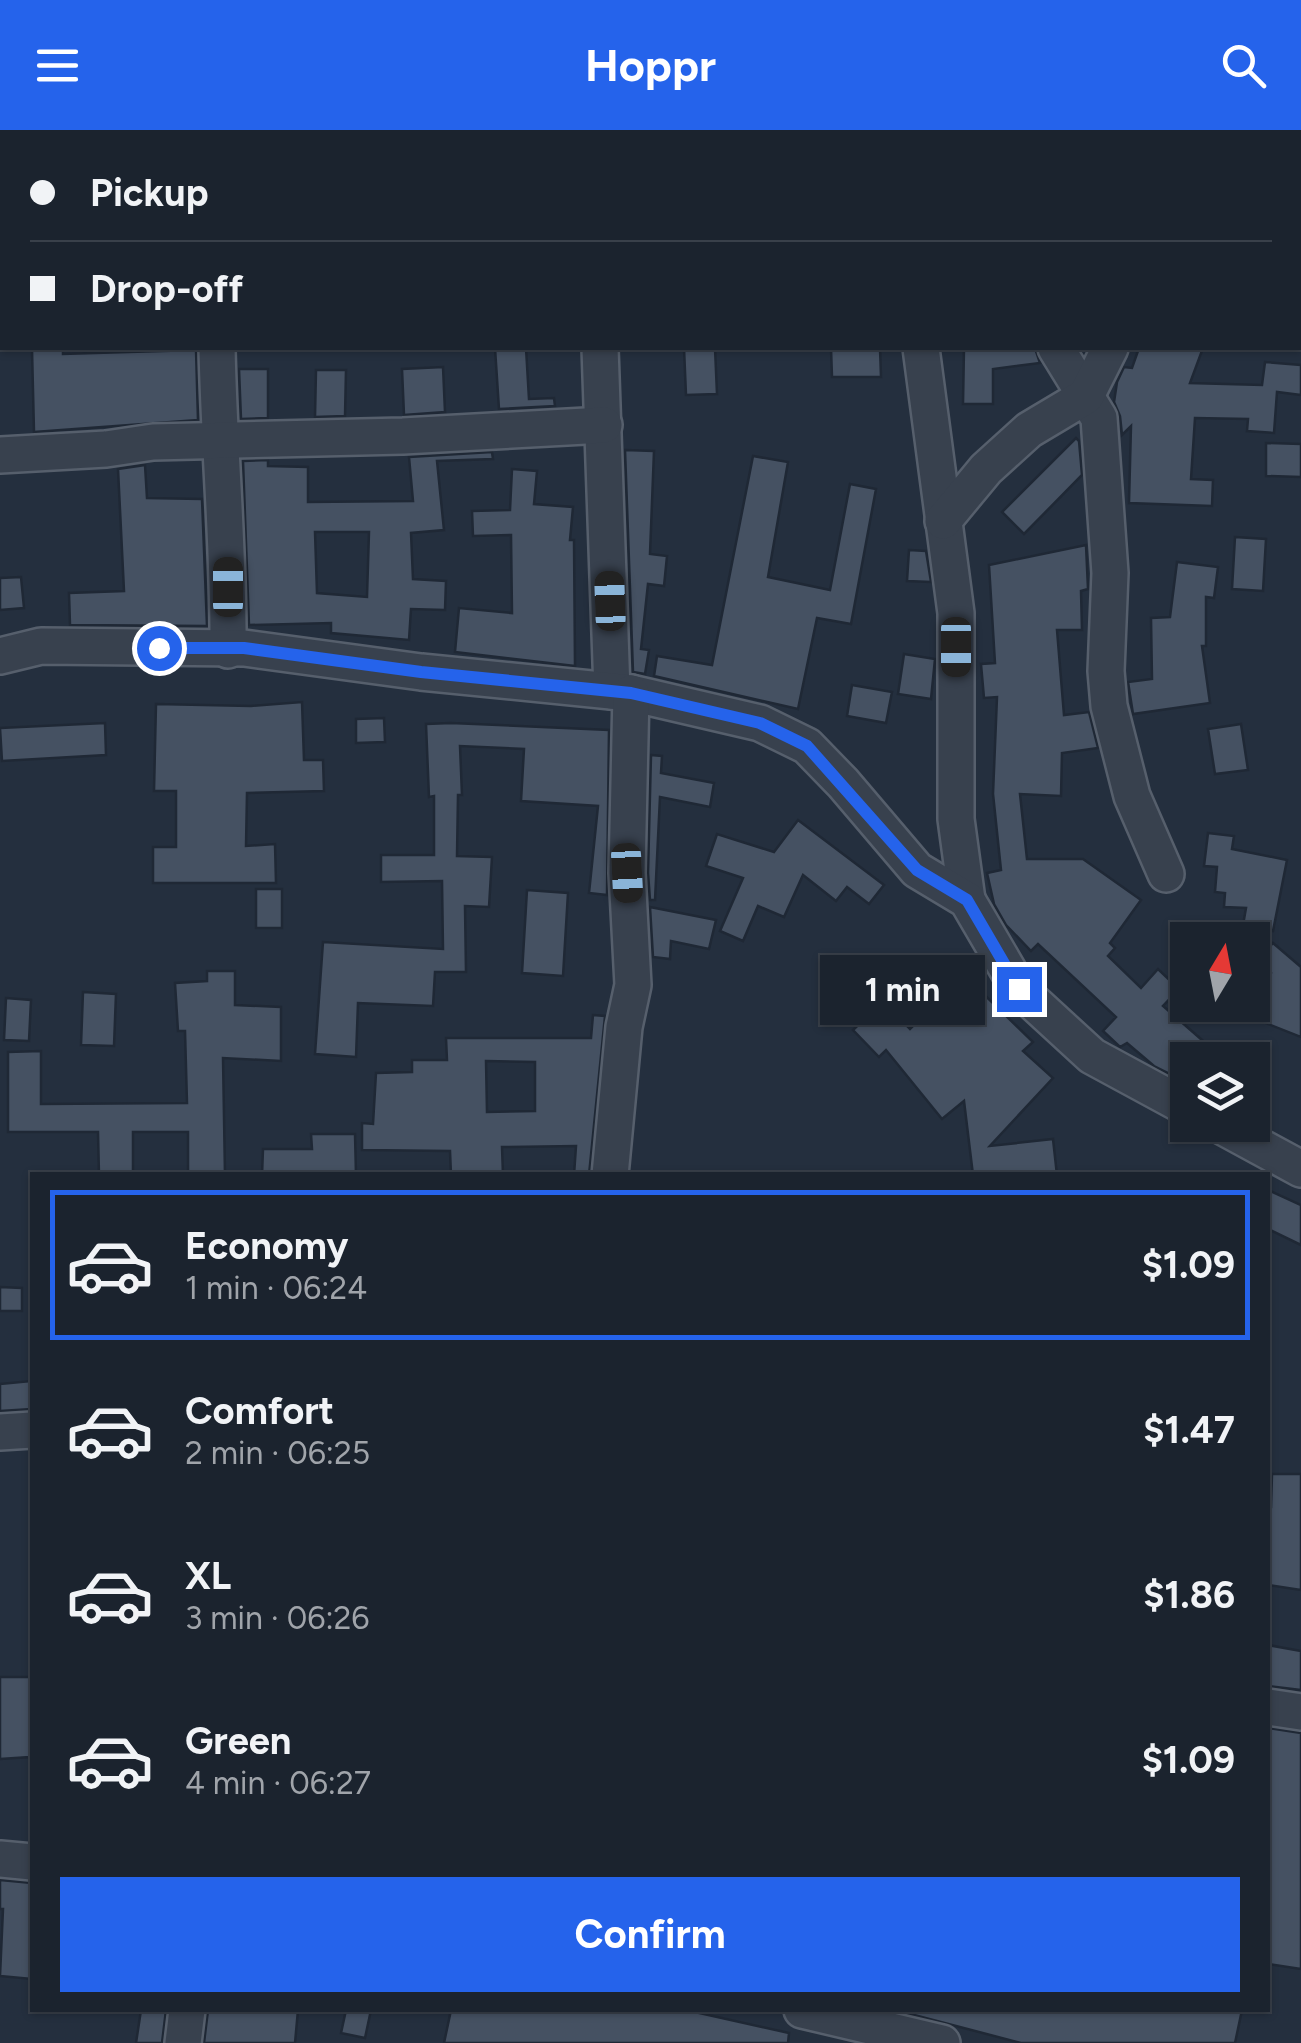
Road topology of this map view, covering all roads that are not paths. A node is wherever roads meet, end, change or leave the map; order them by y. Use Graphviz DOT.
graph roads {
  1 [pos="217,350"];
  2 [pos="600,350"];
  3 [pos="921,350"];
  4 [pos="1057,350"];
  5 [pos="1109,350"];
  6 [pos="1086,396"];
  7 [pos="604,425"];
  8 [pos="219,440"];
  9 [pos="0,455"];
  10 [pos="943,521"];
  11 [pos="228,650"];
  12 [pos="0,656"];
  13 [pos="622,692"];
  14 [pos="1166,874"];
  15 [pos="967,900"];
  16 [pos="1170,1098"];
  17 [pos="1251,1142"];
  18 [pos="1301,1169"];
  19 [pos="610,1172"];
  20 [pos="30,1430"];
  21 [pos="0,1432"];
  22 [pos="1270,1707"];
  23 [pos="1301,1712"];
  24 [pos="0,1858"];
  25 [pos="30,1862"];
  26 [pos="187,2012"];
  27 [pos="810,2012"];
  28 [pos="183,2043"];
  29 [pos="942,2043"];
  1 -- 8 [label="street"];
  2 -- 7 [label="street"];
  3 -- 10 [label="street"];
  4 -- 6 [label="street"];
  5 -- 6 [label="street"];
  6 -- 10 [label="street"];
  6 -- 14 [label="street"];
  7 -- 8 [label="street"];
  7 -- 13 [label="street"];
  8 -- 9 [label="street"];
  8 -- 11 [label="street"];
  10 -- 15 [label="street"];
  11 -- 12 [label="street"];
  11 -- 13 [label="street"];
  13 -- 15 [label="street"];
  13 -- 19 [label="street"];
  15 -- 16 [label="street"];
  17 -- 18 [label="street"];
  20 -- 21 [label="street"];
  22 -- 23 [label="street"];
  24 -- 25 [label="street"];
  26 -- 28 [label="street"];
  27 -- 29 [label="street"];
}
